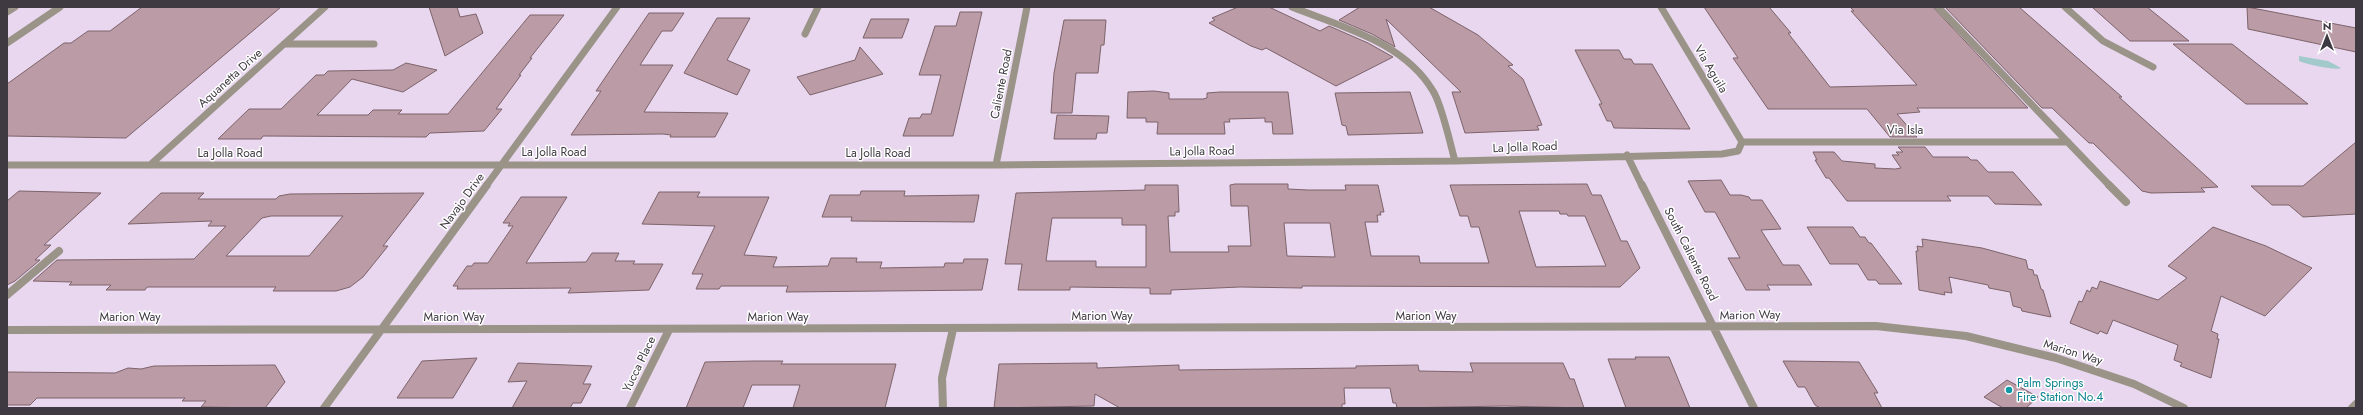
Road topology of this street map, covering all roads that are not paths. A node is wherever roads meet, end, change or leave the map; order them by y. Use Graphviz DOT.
graph roads {
  1 [pos="15,7"];
  2 [pos="60,7"];
  3 [pos="325,7"];
  4 [pos="617,7"];
  5 [pos="818,7"];
  6 [pos="1027,7"];
  7 [pos="1292,7"];
  8 [pos="1661,7"];
  9 [pos="1938,7"];
  10 [pos="2065,7"];
  11 [pos="7,12"];
  12 [pos="805,34"];
  13 [pos="7,43"];
  14 [pos="284,44"];
  15 [pos="374,44"];
  16 [pos="2153,67"];
  17 [pos="1742,142"];
  18 [pos="2068,142"];
  19 [pos="1627,155"];
  20 [pos="1455,161"];
  21 [pos="504,164"];
  22 [pos="7,165"];
  23 [pos="150,165"];
  24 [pos="996,165"];
  25 [pos="2126,202"];
  26 [pos="59,251"];
  27 [pos="7,295"];
  28 [pos="1715,328"];
  29 [pos="384,329"];
  30 [pos="953,329"];
  31 [pos="7,330"];
  32 [pos="669,330"];
  33 [pos="2356,404"];
  34 [pos="324,408"];
  35 [pos="630,408"];
  36 [pos="943,408"];
  37 [pos="1754,408"];
  38 [pos="2184,408"];
  39 [pos="2352,408"];
  1 -- 11 [label="street"];
  2 -- 13 [label="street"];
  3 -- 14 [label="street, Aquanetta Drive"];
  4 -- 21 [label="street, Navajo Drive"];
  5 -- 12 [label="street"];
  6 -- 24 [label="street, Caliente Road"];
  7 -- 20 [label="street"];
  8 -- 17 [label="street, Via Aguila"];
  9 -- 18 [label="street"];
  10 -- 16 [label="street"];
  14 -- 15 [label="street"];
  14 -- 23 [label="street, Aquanetta Drive"];
  17 -- 18 [label="street, Via Isla"];
  17 -- 19 [label="street, La Jolla Road"];
  18 -- 25 [label="street"];
  19 -- 20 [label="street, La Jolla Road"];
  19 -- 28 [label="street, South Caliente Road"];
  20 -- 24 [label="street, La Jolla Road"];
  21 -- 23 [label="street, La Jolla Road"];
  21 -- 24 [label="street, La Jolla Road"];
  21 -- 29 [label="street, Navajo Drive"];
  22 -- 23 [label="street, La Jolla Road"];
  26 -- 27 [label="street"];
  28 -- 30 [label="street, Marion Way"];
  28 -- 37 [label="street, South Caliente Road"];
  28 -- 38 [label="street, Marion Way"];
  29 -- 31 [label="street, Marion Way"];
  29 -- 32 [label="street, Marion Way"];
  29 -- 34 [label="street, Navajo Drive"];
  30 -- 32 [label="street, Marion Way"];
  30 -- 36 [label="street"];
  32 -- 35 [label="street, Yucca Place"];
  33 -- 39 [label="street"];
}
